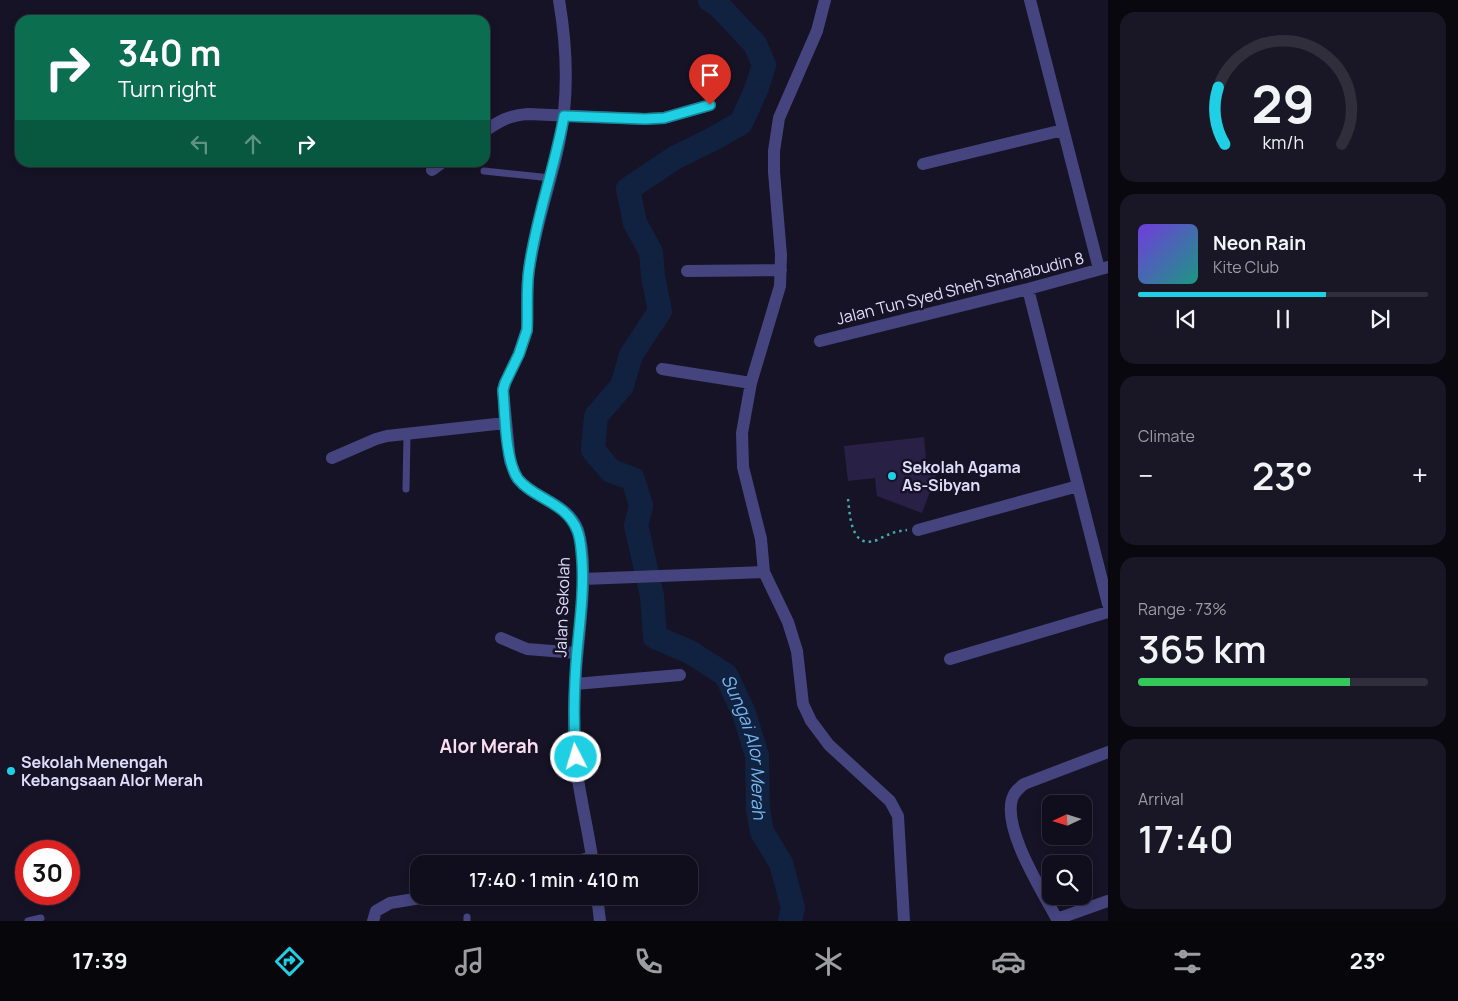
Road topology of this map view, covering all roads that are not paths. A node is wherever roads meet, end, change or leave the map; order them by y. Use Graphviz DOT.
graph roads {
  1 [pos="559,0"];
  2 [pos="825,0"];
  3 [pos="1030,0"];
  4 [pos="710,105"];
  5 [pos="564,116"];
  6 [pos="490,128"];
  7 [pos="1063,130"];
  8 [pos="924,164"];
  9 [pos="436,167"];
  10 [pos="432,170"];
  11 [pos="484,171"];
  12 [pos="550,178"];
  13 [pos="1103,268"];
  14 [pos="781,270"];
  15 [pos="687,271"];
  16 [pos="1028,289"];
  17 [pos="820,341"];
  18 [pos="662,370"];
  19 [pos="751,383"];
  20 [pos="505,423"];
  21 [pos="407,434"];
  22 [pos="332,458"];
  23 [pos="1078,486"];
  24 [pos="406,489"];
  25 [pos="918,530"];
  26 [pos="764,572"];
  27 [pos="583,579"];
  28 [pos="1108,604"];
  29 [pos="1108,612"];
  30 [pos="501,638"];
  31 [pos="577,653"];
  32 [pos="950,659"];
  33 [pos="680,675"];
  34 [pos="575,684"];
  35 [pos="1108,752"];
  36 [pos="592,855"];
  37 [pos="410,900"];
  38 [pos="1108,901"];
  39 [pos="598,905"];
  40 [pos="41,918"];
  41 [pos="1058,920"];
  42 [pos="28,921"];
  43 [pos="372,921"];
  44 [pos="600,921"];
  45 [pos="904,921"];
  1 -- 5 [label="street, Jalan Sekolah"];
  2 -- 14 [label="street"];
  3 -- 7 [label="street"];
  4 -- 5 [label="street"];
  5 -- 6 [label="street"];
  5 -- 12 [label="street, Jalan Sekolah"];
  7 -- 8 [label="street"];
  7 -- 13 [label="street"];
  9 -- 10 [label="street"];
  11 -- 12 [label="lane"];
  12 -- 20 [label="street, Jalan Sekolah"];
  13 -- 16 [label="street, Jalan Tun Syed Sheh Shahabudin 8"];
  14 -- 15 [label="street"];
  14 -- 19 [label="street"];
  16 -- 17 [label="street, Jalan Tun Syed Sheh Shahabudin 8"];
  16 -- 23 [label="street"];
  18 -- 19 [label="street"];
  19 -- 26 [label="street"];
  20 -- 21 [label="street"];
  20 -- 27 [label="street, Jalan Sekolah"];
  21 -- 22 [label="street"];
  21 -- 24 [label="lane"];
  23 -- 25 [label="street"];
  23 -- 28 [label="street"];
  26 -- 27 [label="street"];
  26 -- 45 [label="street"];
  27 -- 31 [label="street, Jalan Sekolah"];
  29 -- 32 [label="street"];
  30 -- 31 [label="street"];
  31 -- 34 [label="street, Jalan Sekolah"];
  33 -- 34 [label="street"];
  34 -- 36 [label="street, Jalan Sekolah"];
  35 -- 41 [label="street"];
  37 -- 43 [label="street"];
  38 -- 41 [label="street"];
  39 -- 44 [label="street"];
  40 -- 42 [label="lane"];
}
